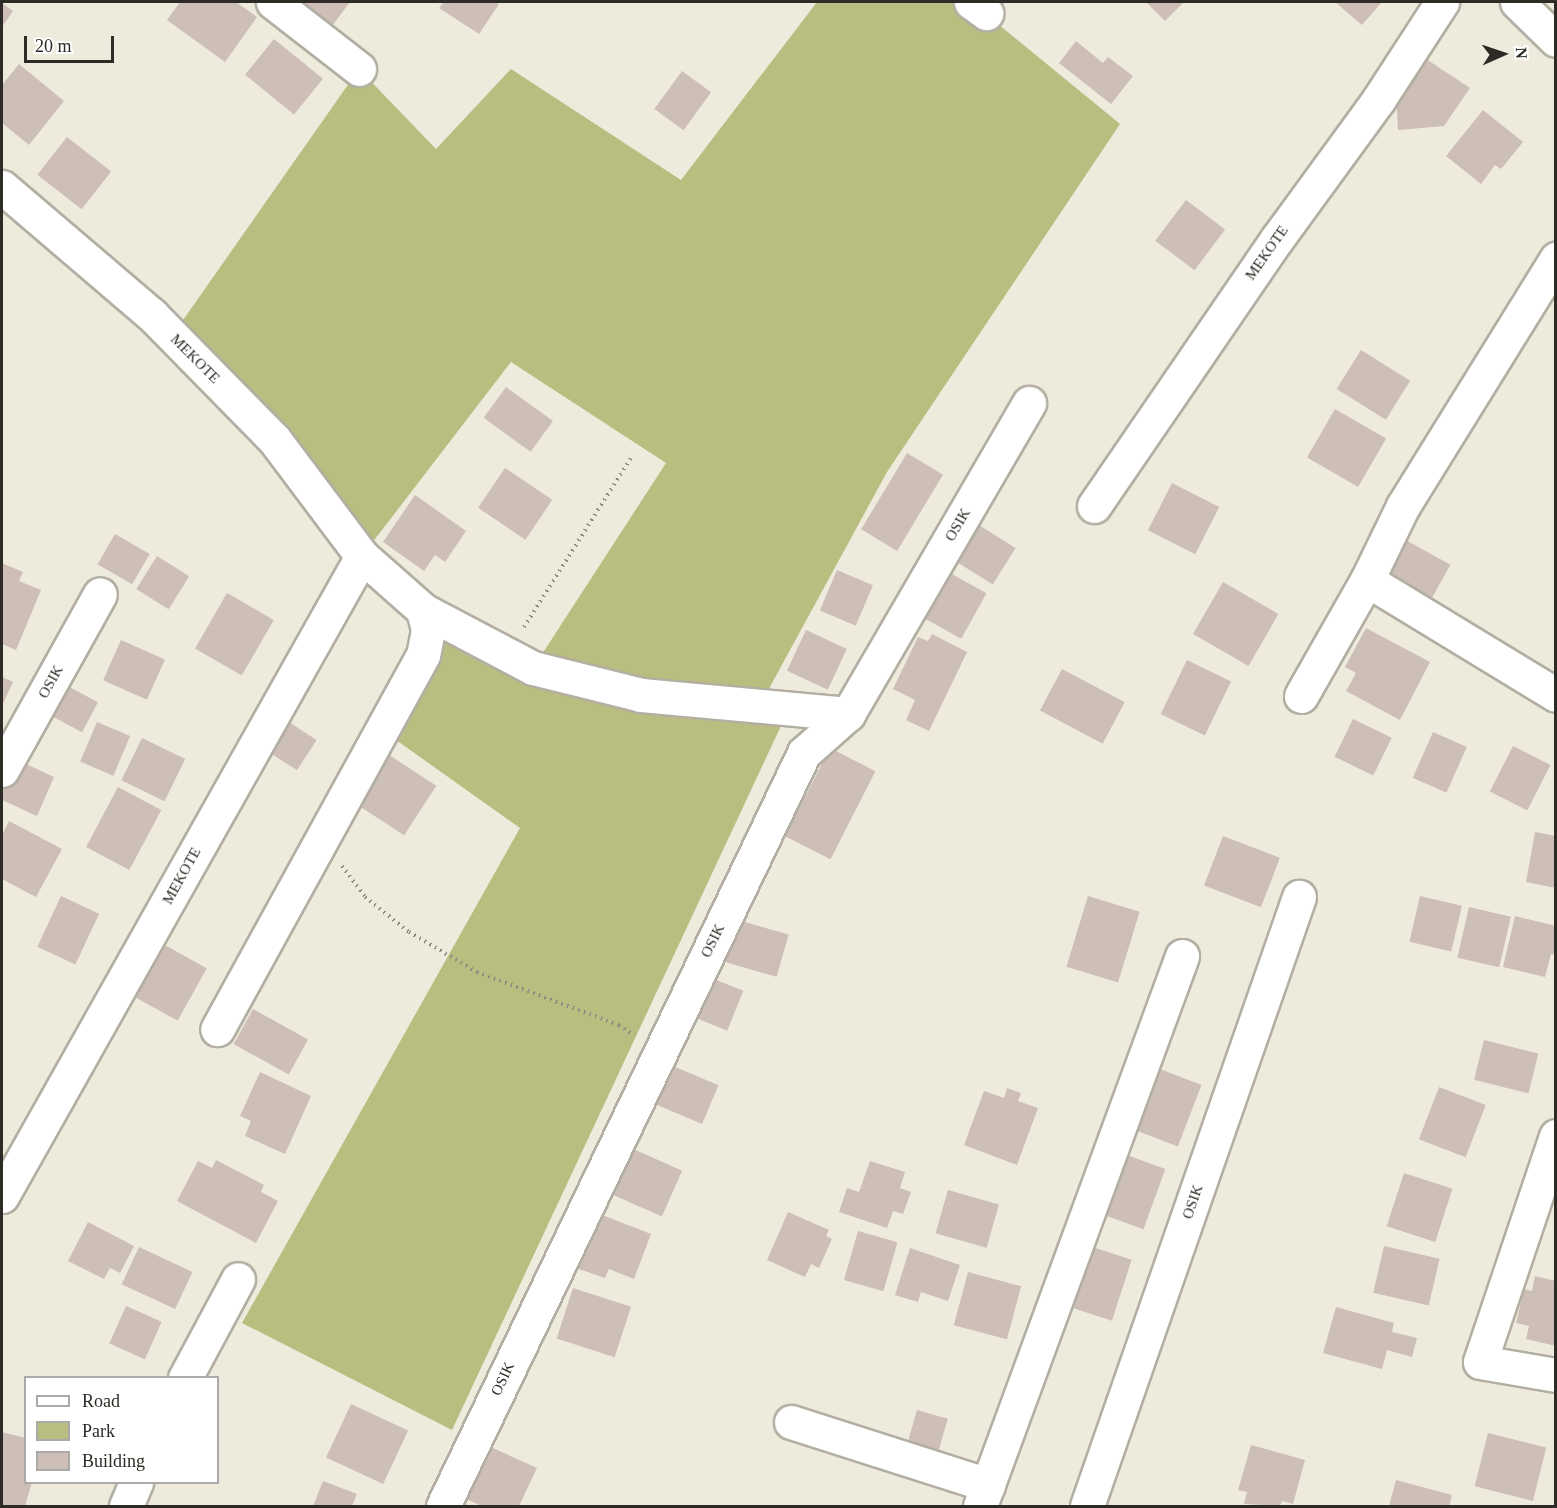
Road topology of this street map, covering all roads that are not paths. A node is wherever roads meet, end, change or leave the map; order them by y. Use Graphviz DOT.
graph roads {
  1 [pos="273,2"];
  2 [pos="1442,2"];
  3 [pos="1517,2"];
  4 [pos="1556,40"];
  5 [pos="359,69"];
  6 [pos="2,187"];
  7 [pos="1556,259"];
  8 [pos="1029,403"];
  9 [pos="1094,506"];
  10 [pos="362,556"];
  11 [pos="1367,580"];
  12 [pos="100,594"];
  13 [pos="423,610"];
  14 [pos="1556,695"];
  15 [pos="1301,696"];
  16 [pos="848,714"];
  17 [pos="2,770"];
  18 [pos="1299,897"];
  19 [pos="1182,957"];
  20 [pos="217,1029"];
  21 [pos="1556,1136"];
  22 [pos="2,1196"];
  23 [pos="238,1279"];
  24 [pos="1556,1375"];
  25 [pos="186,1376"];
  26 [pos="791,1422"];
  27 [pos="135,1484"];
  28 [pos="984,1496"];
  29 [pos="126,1506"];
  30 [pos="442,1506"];
  31 [pos="1087,1506"];
  1 -- 5 [label="street"];
  2 -- 9 [label="street, MEKOTE"];
  3 -- 4 [label="street"];
  6 -- 10 [label="street, MEKOTE"];
  7 -- 11 [label="street"];
  8 -- 16 [label="street, OSIK"];
  10 -- 13 [label="street, MEKOTE"];
  10 -- 22 [label="street, MEKOTE"];
  11 -- 14 [label="street"];
  11 -- 15 [label="street"];
  12 -- 17 [label="street, OSIK"];
  13 -- 16 [label="street, MEKOTE"];
  13 -- 20 [label="street"];
  16 -- 30 [label="street, OSIK"];
  18 -- 31 [label="street, OSIK"];
  19 -- 28 [label="street"];
  21 -- 24 [label="street"];
  23 -- 25 [label="street"];
  26 -- 28 [label="street"];
  27 -- 29 [label="street"];
}
